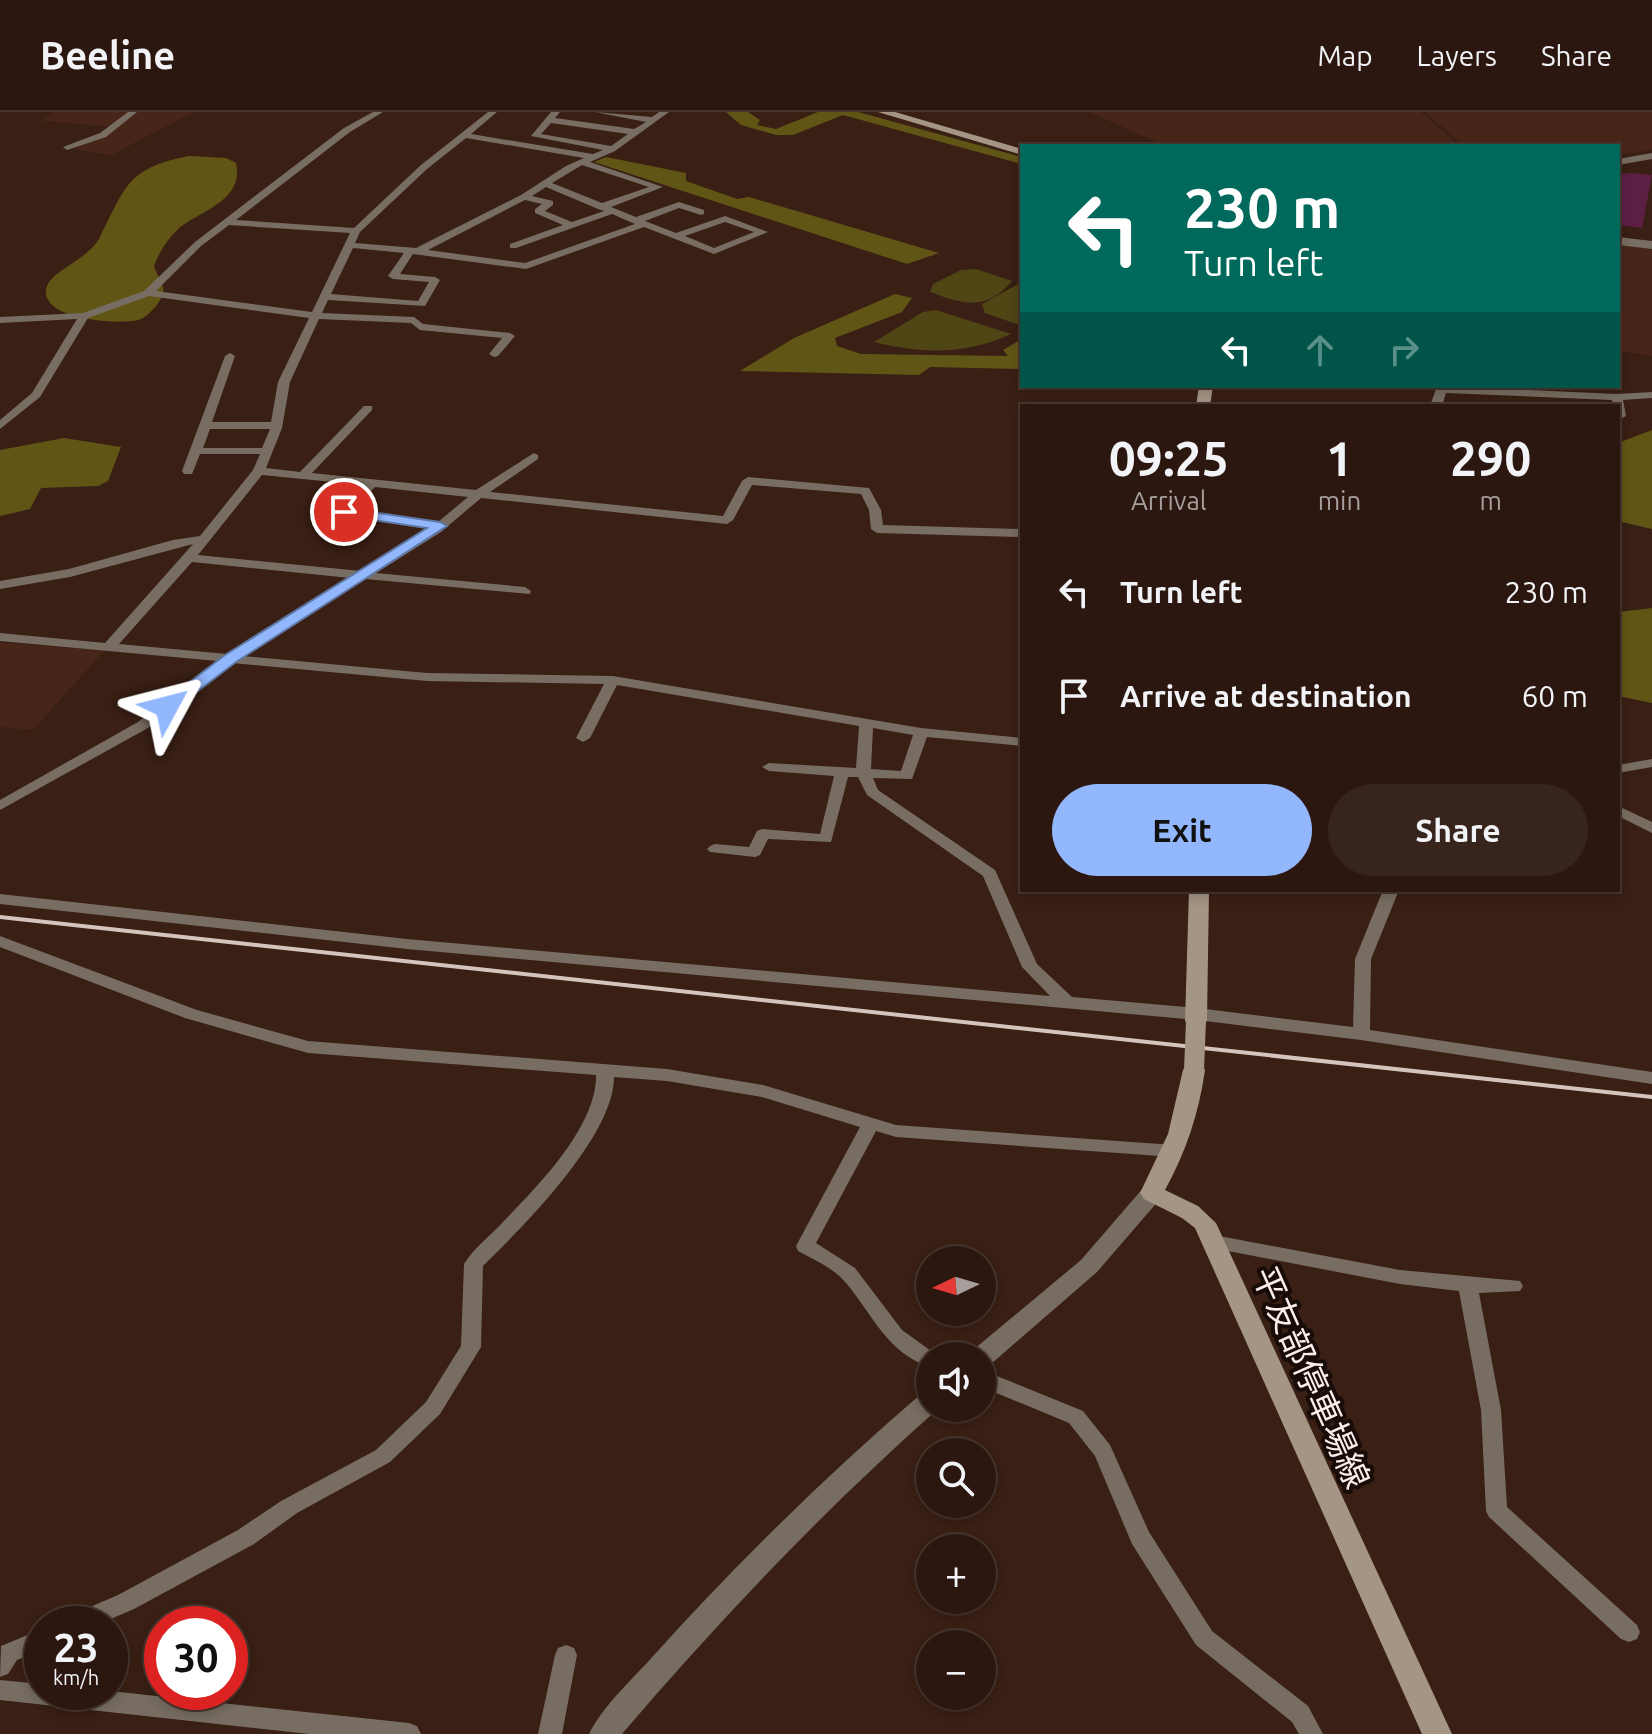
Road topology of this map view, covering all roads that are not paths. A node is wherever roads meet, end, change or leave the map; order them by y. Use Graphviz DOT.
graph roads {
  1 [pos="133,112"];
  2 [pos="379,112"];
  3 [pos="493,112"];
  4 [pos="599,112"];
  5 [pos="665,112"];
  6 [pos="883,112"];
  7 [pos="552,116"];
  8 [pos="653,120"];
  9 [pos="588,125"];
  10 [pos="635,132"];
  11 [pos="462,135"];
  12 [pos="67,147"];
  13 [pos="612,149"];
  14 [pos="1020,151"];
  15 [pos="1652,156"];
  16 [pos="594,157"];
  17 [pos="581,162"];
  18 [pos="1620,162"];
  19 [pos="545,183"];
  20 [pos="524,197"];
  21 [pos="606,209"];
  22 [pos="701,212"];
  23 [pos="227,222"];
  24 [pos="639,222"];
  25 [pos="571,225"];
  26 [pos="356,231"];
  27 [pos="676,236"];
  28 [pos="1620,241"];
  29 [pos="348,245"];
  30 [pos="1652,245"];
  31 [pos="513,246"];
  32 [pos="414,251"];
  33 [pos="148,293"];
  34 [pos="325,297"];
  35 [pos="84,316"];
  36 [pos="317,316"];
  37 [pos="0,320"];
  38 [pos="494,354"];
  39 [pos="230,356"];
  40 [pos="1460,388"];
  41 [pos="1652,395"];
  42 [pos="1617,397"];
  43 [pos="1618,404"];
  44 [pos="368,408"];
  45 [pos="276,425"];
  46 [pos="0,426"];
  47 [pos="206,426"];
  48 [pos="196,451"];
  49 [pos="267,451"];
  50 [pos="534,457"];
  51 [pos="188,471"];
  52 [pos="259,471"];
  53 [pos="303,476"];
  54 [pos="371,484"];
  55 [pos="481,492"];
  56 [pos="344,512"];
  57 [pos="440,526"];
  58 [pos="329,528"];
  59 [pos="1020,533"];
  60 [pos="205,539"];
  61 [pos="189,558"];
  62 [pos="356,577"];
  63 [pos="0,585"];
  64 [pos="525,591"];
  65 [pos="0,637"];
  66 [pos="109,647"];
  67 [pos="230,658"];
  68 [pos="613,680"];
  69 [pos="866,723"];
  70 [pos="921,732"];
  71 [pos="583,738"];
  72 [pos="1020,742"];
  73 [pos="1652,763"];
  74 [pos="769,767"];
  75 [pos="1620,769"];
  76 [pos="842,771"];
  77 [pos="863,773"];
  78 [pos="0,806"];
  79 [pos="1620,811"];
  80 [pos="1652,828"];
  81 [pos="715,849"];
  82 [pos="1199,892"];
  83 [pos="1390,892"];
  84 [pos="0,899"];
  85 [pos="0,941"];
  86 [pos="1065,1000"];
  87 [pos="1196,1018"];
  88 [pos="1361,1034"];
  89 [pos="605,1071"];
  90 [pos="1652,1078"];
  91 [pos="870,1125"];
  92 [pos="1174,1151"];
  93 [pos="1152,1193"];
  94 [pos="1214,1242"];
  95 [pos="1513,1286"];
  96 [pos="1468,1287"];
  97 [pos="996,1345"];
  98 [pos="916,1354"];
  99 [pos="996,1384"];
  100 [pos="916,1413"];
  101 [pos="117,1606"];
  102 [pos="1629,1632"];
  103 [pos="24,1647"];
  104 [pos="566,1655"];
  105 [pos="0,1667"];
  106 [pos="0,1690"];
  107 [pos="409,1734"];
  108 [pos="550,1734"];
  109 [pos="604,1734"];
  110 [pos="1311,1734"];
  111 [pos="1437,1734"];
  1 -- 12 [label="street"];
  2 -- 23 [label="street"];
  3 -- 11 [label="street"];
  4 -- 8 [label="street"];
  4 -- 9 [label="street"];
  5 -- 8 [label="street"];
  6 -- 14 [label="main road"];
  7 -- 9 [label="street"];
  7 -- 13 [label="street"];
  8 -- 10 [label="street"];
  9 -- 10 [label="street"];
  10 -- 13 [label="street"];
  11 -- 16 [label="street"];
  11 -- 26 [label="street"];
  13 -- 16 [label="street"];
  15 -- 18 [label="street"];
  16 -- 17 [label="street"];
  17 -- 19 [label="street"];
  17 -- 21 [label="street"];
  19 -- 20 [label="street"];
  19 -- 21 [label="street"];
  20 -- 25 [label="street"];
  20 -- 32 [label="street"];
  21 -- 24 [label="street"];
  21 -- 25 [label="street"];
  22 -- 24 [label="street"];
  23 -- 26 [label="street"];
  23 -- 33 [label="street"];
  24 -- 27 [label="street"];
  24 -- 32 [label="street"];
  25 -- 31 [label="street"];
  26 -- 29 [label="street"];
  27 -- 27 [label="street"];
  28 -- 30 [label="street"];
  29 -- 32 [label="street"];
  29 -- 34 [label="street"];
  32 -- 34 [label="street"];
  33 -- 35 [label="street"];
  33 -- 36 [label="street"];
  34 -- 36 [label="street"];
  35 -- 37 [label="street"];
  35 -- 46 [label="street"];
  36 -- 38 [label="street"];
  36 -- 45 [label="street"];
  39 -- 47 [label="street"];
  40 -- 42 [label="street"];
  41 -- 42 [label="street"];
  42 -- 43 [label="street"];
  44 -- 53 [label="street"];
  45 -- 47 [label="street"];
  45 -- 49 [label="street"];
  47 -- 48 [label="street"];
  48 -- 49 [label="street"];
  48 -- 51 [label="street"];
  49 -- 52 [label="street"];
  50 -- 55 [label="street"];
  52 -- 53 [label="street"];
  52 -- 60 [label="street"];
  53 -- 54 [label="street"];
  54 -- 55 [label="street"];
  54 -- 56 [label="street"];
  55 -- 57 [label="street"];
  55 -- 59 [label="street"];
  56 -- 57 [label="street"];
  56 -- 58 [label="street"];
  57 -- 62 [label="street"];
  60 -- 61 [label="street"];
  60 -- 63 [label="street"];
  61 -- 62 [label="street"];
  61 -- 66 [label="street"];
  62 -- 64 [label="street"];
  62 -- 67 [label="street"];
  65 -- 66 [label="street"];
  66 -- 67 [label="street"];
  67 -- 68 [label="street"];
  67 -- 78 [label="street"];
  68 -- 69 [label="street"];
  68 -- 71 [label="street"];
  69 -- 70 [label="street"];
  69 -- 77 [label="street"];
  70 -- 72 [label="street"];
  70 -- 77 [label="street"];
  73 -- 75 [label="street"];
  74 -- 76 [label="street"];
  76 -- 77 [label="street"];
  76 -- 81 [label="street"];
  77 -- 86 [label="street"];
  79 -- 80 [label="street"];
  82 -- 87 [label="main road"];
  83 -- 88 [label="street"];
  84 -- 86 [label="street"];
  85 -- 89 [label="street"];
  86 -- 87 [label="street"];
  87 -- 88 [label="street"];
  87 -- 92 [label="main road, bridge"];
  88 -- 90 [label="street"];
  89 -- 91 [label="street"];
  89 -- 101 [label="street"];
  91 -- 92 [label="street"];
  91 -- 98 [label="street"];
  92 -- 93 [label="main road"];
  93 -- 94 [label="main road, 平友部停車場線"];
  93 -- 97 [label="street"];
  94 -- 96 [label="street"];
  94 -- 111 [label="main road, 平友部停車場線"];
  95 -- 96 [label="street"];
  96 -- 102 [label="street"];
  99 -- 110 [label="street"];
  100 -- 109 [label="street"];
  103 -- 105 [label="street"];
  104 -- 108 [label="street"];
  106 -- 107 [label="street"];
}
